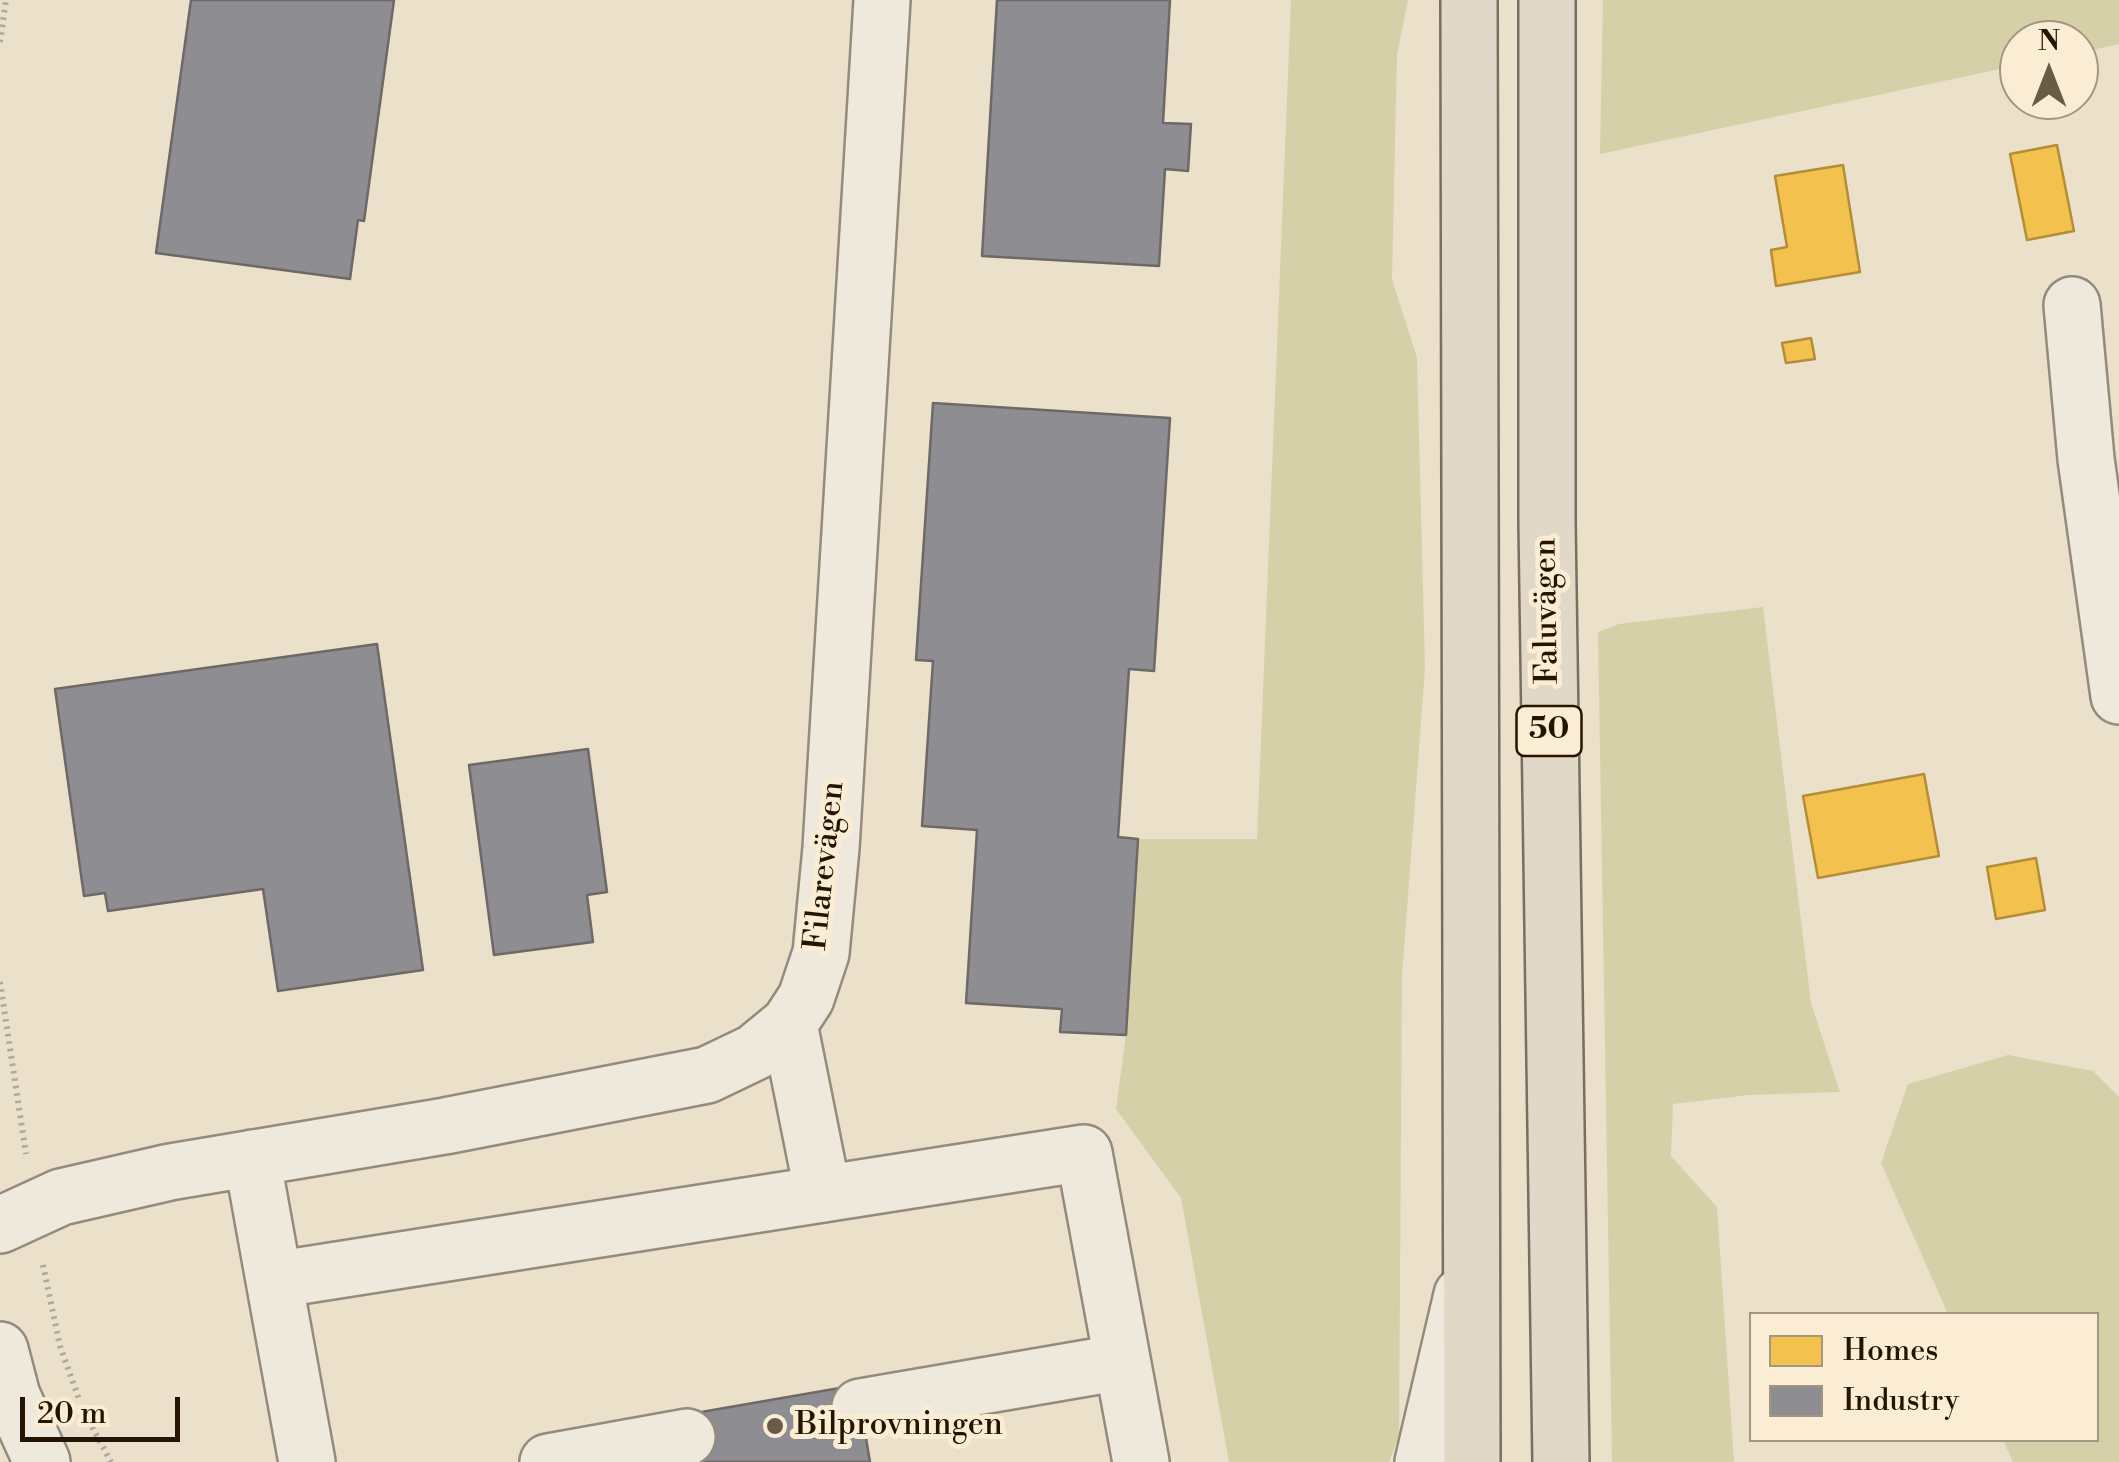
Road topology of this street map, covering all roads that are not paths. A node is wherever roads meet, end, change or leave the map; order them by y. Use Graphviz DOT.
graph roads {
  1 [pos="882,0"];
  2 [pos="1469,0"];
  3 [pos="1547,0"];
  4 [pos="2072,304"];
  5 [pos="2119,696"];
  6 [pos="788,1024"];
  7 [pos="252,1158"];
  8 [pos="823,1194"];
  9 [pos="0,1225"];
  10 [pos="1470,1258"];
  11 [pos="274,1280"];
  12 [pos="0,1350"];
  13 [pos="1122,1362"];
  14 [pos="863,1425"];
  15 [pos="687,1438"];
  16 [pos="42,1462"];
  17 [pos="307,1462"];
  18 [pos="548,1462"];
  19 [pos="1141,1462"];
  20 [pos="1423,1462"];
  21 [pos="1472,1462"];
  22 [pos="1561,1462"];
  1 -- 6 [label="street, Filarevägen"];
  2 -- 10 [label="highway, 50"];
  3 -- 22 [label="highway, Faluvägen / 50"];
  4 -- 5 [label="street"];
  6 -- 7 [label="street, Filarevägen"];
  6 -- 8 [label="street"];
  7 -- 9 [label="street, Filarevägen"];
  7 -- 11 [label="street"];
  8 -- 11 [label="street"];
  8 -- 13 [label="street"];
  10 -- 20 [label="street"];
  10 -- 21 [label="highway, 50"];
  11 -- 17 [label="street"];
  12 -- 16 [label="street"];
  13 -- 14 [label="street"];
  13 -- 19 [label="street"];
  15 -- 18 [label="street"];
}
